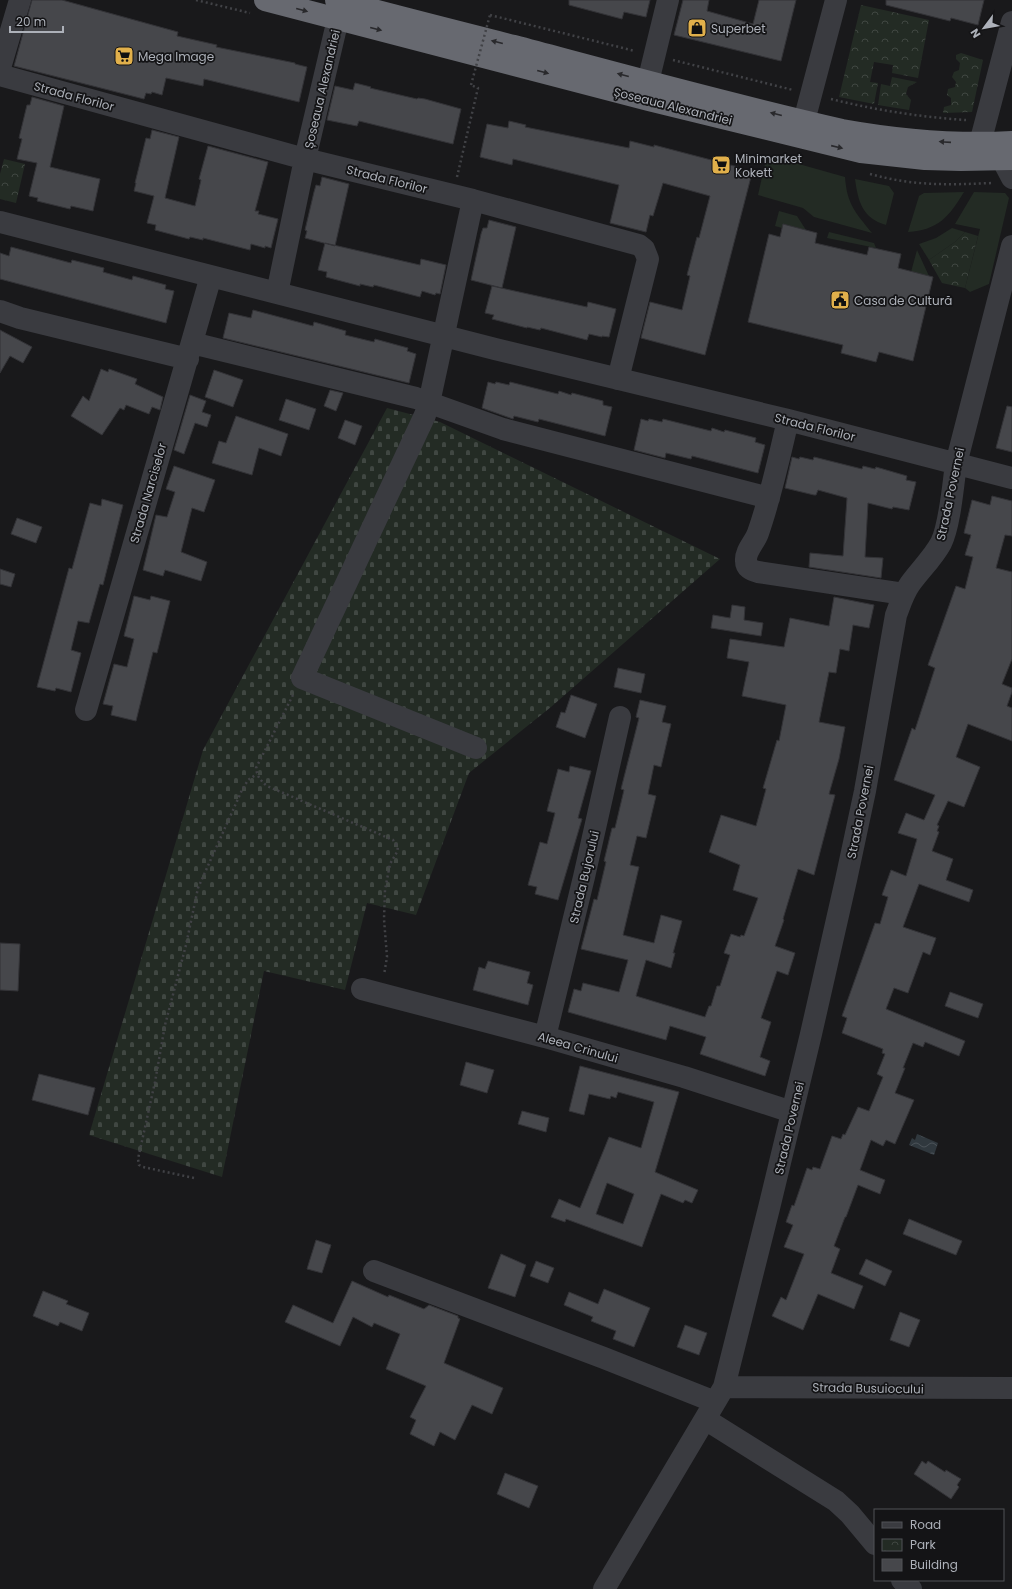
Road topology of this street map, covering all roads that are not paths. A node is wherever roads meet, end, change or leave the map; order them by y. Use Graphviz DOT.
graph roads {
  1 [pos="20,0"];
  2 [pos="265,0"];
  3 [pos="668,0"];
  4 [pos="836,0"];
  5 [pos="337,10"];
  6 [pos="1012,22"];
  7 [pos="0,68"];
  8 [pos="0,75"];
  9 [pos="648,82"];
  10 [pos="804,121"];
  11 [pos="980,143"];
  12 [pos="1010,159"];
  13 [pos="305,160"];
  14 [pos="463,198"];
  15 [pos="0,222"];
  16 [pos="1012,246"];
  17 [pos="210,276"];
  18 [pos="277,292"];
  19 [pos="0,311"];
  20 [pos="444,336"];
  21 [pos="190,351"];
  22 [pos="618,379"];
  23 [pos="429,402"];
  24 [pos="788,420"];
  25 [pos="956,464"];
  26 [pos="1012,478"];
  27 [pos="769,498"];
  28 [pos="904,594"];
  29 [pos="86,710"];
  30 [pos="620,717"];
  31 [pos="476,748"];
  32 [pos="362,989"];
  33 [pos="545,1037"];
  34 [pos="792,1112"];
  35 [pos="374,1270"];
  36 [pos="1012,1388"];
  37 [pos="711,1401"];
  38 [pos="874,1543"];
  39 [pos="903,1581"];
  40 [pos="604,1589"];
  41 [pos="911,1589"];
  1 -- 7 [label="street"];
  2 -- 5 [label="highway, Șoseaua Alexandriei, one-way"];
  3 -- 9 [label="street, Șoseaua Alexandriei"];
  4 -- 10 [label="street"];
  9 -- 5 [label="highway, Șoseaua Alexandriei, one-way"];
  5 -- 12 [label="highway, Șoseaua Alexandriei, one-way"];
  5 -- 13 [label="street, Șoseaua Alexandriei"];
  6 -- 11 [label="street"];
  8 -- 13 [label="street, Strada Florilor"];
  10 -- 9 [label="highway, Șoseaua Alexandriei, one-way"];
  11 -- 10 [label="highway, Șoseaua Alexandriei, one-way"];
  11 -- 12 [label="highway, Șoseaua Alexandriei"];
  13 -- 14 [label="street, Strada Florilor"];
  13 -- 18 [label="street, Șoseaua Alexandriei"];
  14 -- 20 [label="street"];
  14 -- 22 [label="street, Strada Florilor"];
  15 -- 17 [label="street, Strada Florilor"];
  16 -- 25 [label="street, Strada Povernei"];
  17 -- 18 [label="street, Strada Florilor"];
  17 -- 21 [label="street, Strada Narciselor"];
  18 -- 20 [label="street, Strada Florilor"];
  19 -- 21 [label="street"];
  20 -- 22 [label="street, Strada Florilor"];
  20 -- 23 [label="street"];
  21 -- 23 [label="street"];
  21 -- 29 [label="street, Strada Narciselor"];
  22 -- 24 [label="street, Strada Florilor"];
  23 -- 27 [label="street"];
  23 -- 31 [label="street"];
  24 -- 25 [label="street, Strada Florilor"];
  24 -- 27 [label="street"];
  25 -- 26 [label="street, Strada Florilor"];
  25 -- 28 [label="street, Strada Povernei"];
  27 -- 28 [label="street"];
  28 -- 34 [label="street, Strada Povernei"];
  30 -- 33 [label="street, Strada Bujorului"];
  32 -- 33 [label="street, Aleea Crinului"];
  33 -- 34 [label="street, Aleea Crinului"];
  34 -- 37 [label="street, Strada Povernei"];
  35 -- 37 [label="street"];
  36 -- 37 [label="street, Strada Busuiocului"];
  37 -- 38 [label="street"];
  37 -- 40 [label="street, Strada Povernei"];
  39 -- 41 [label="street"];
}
